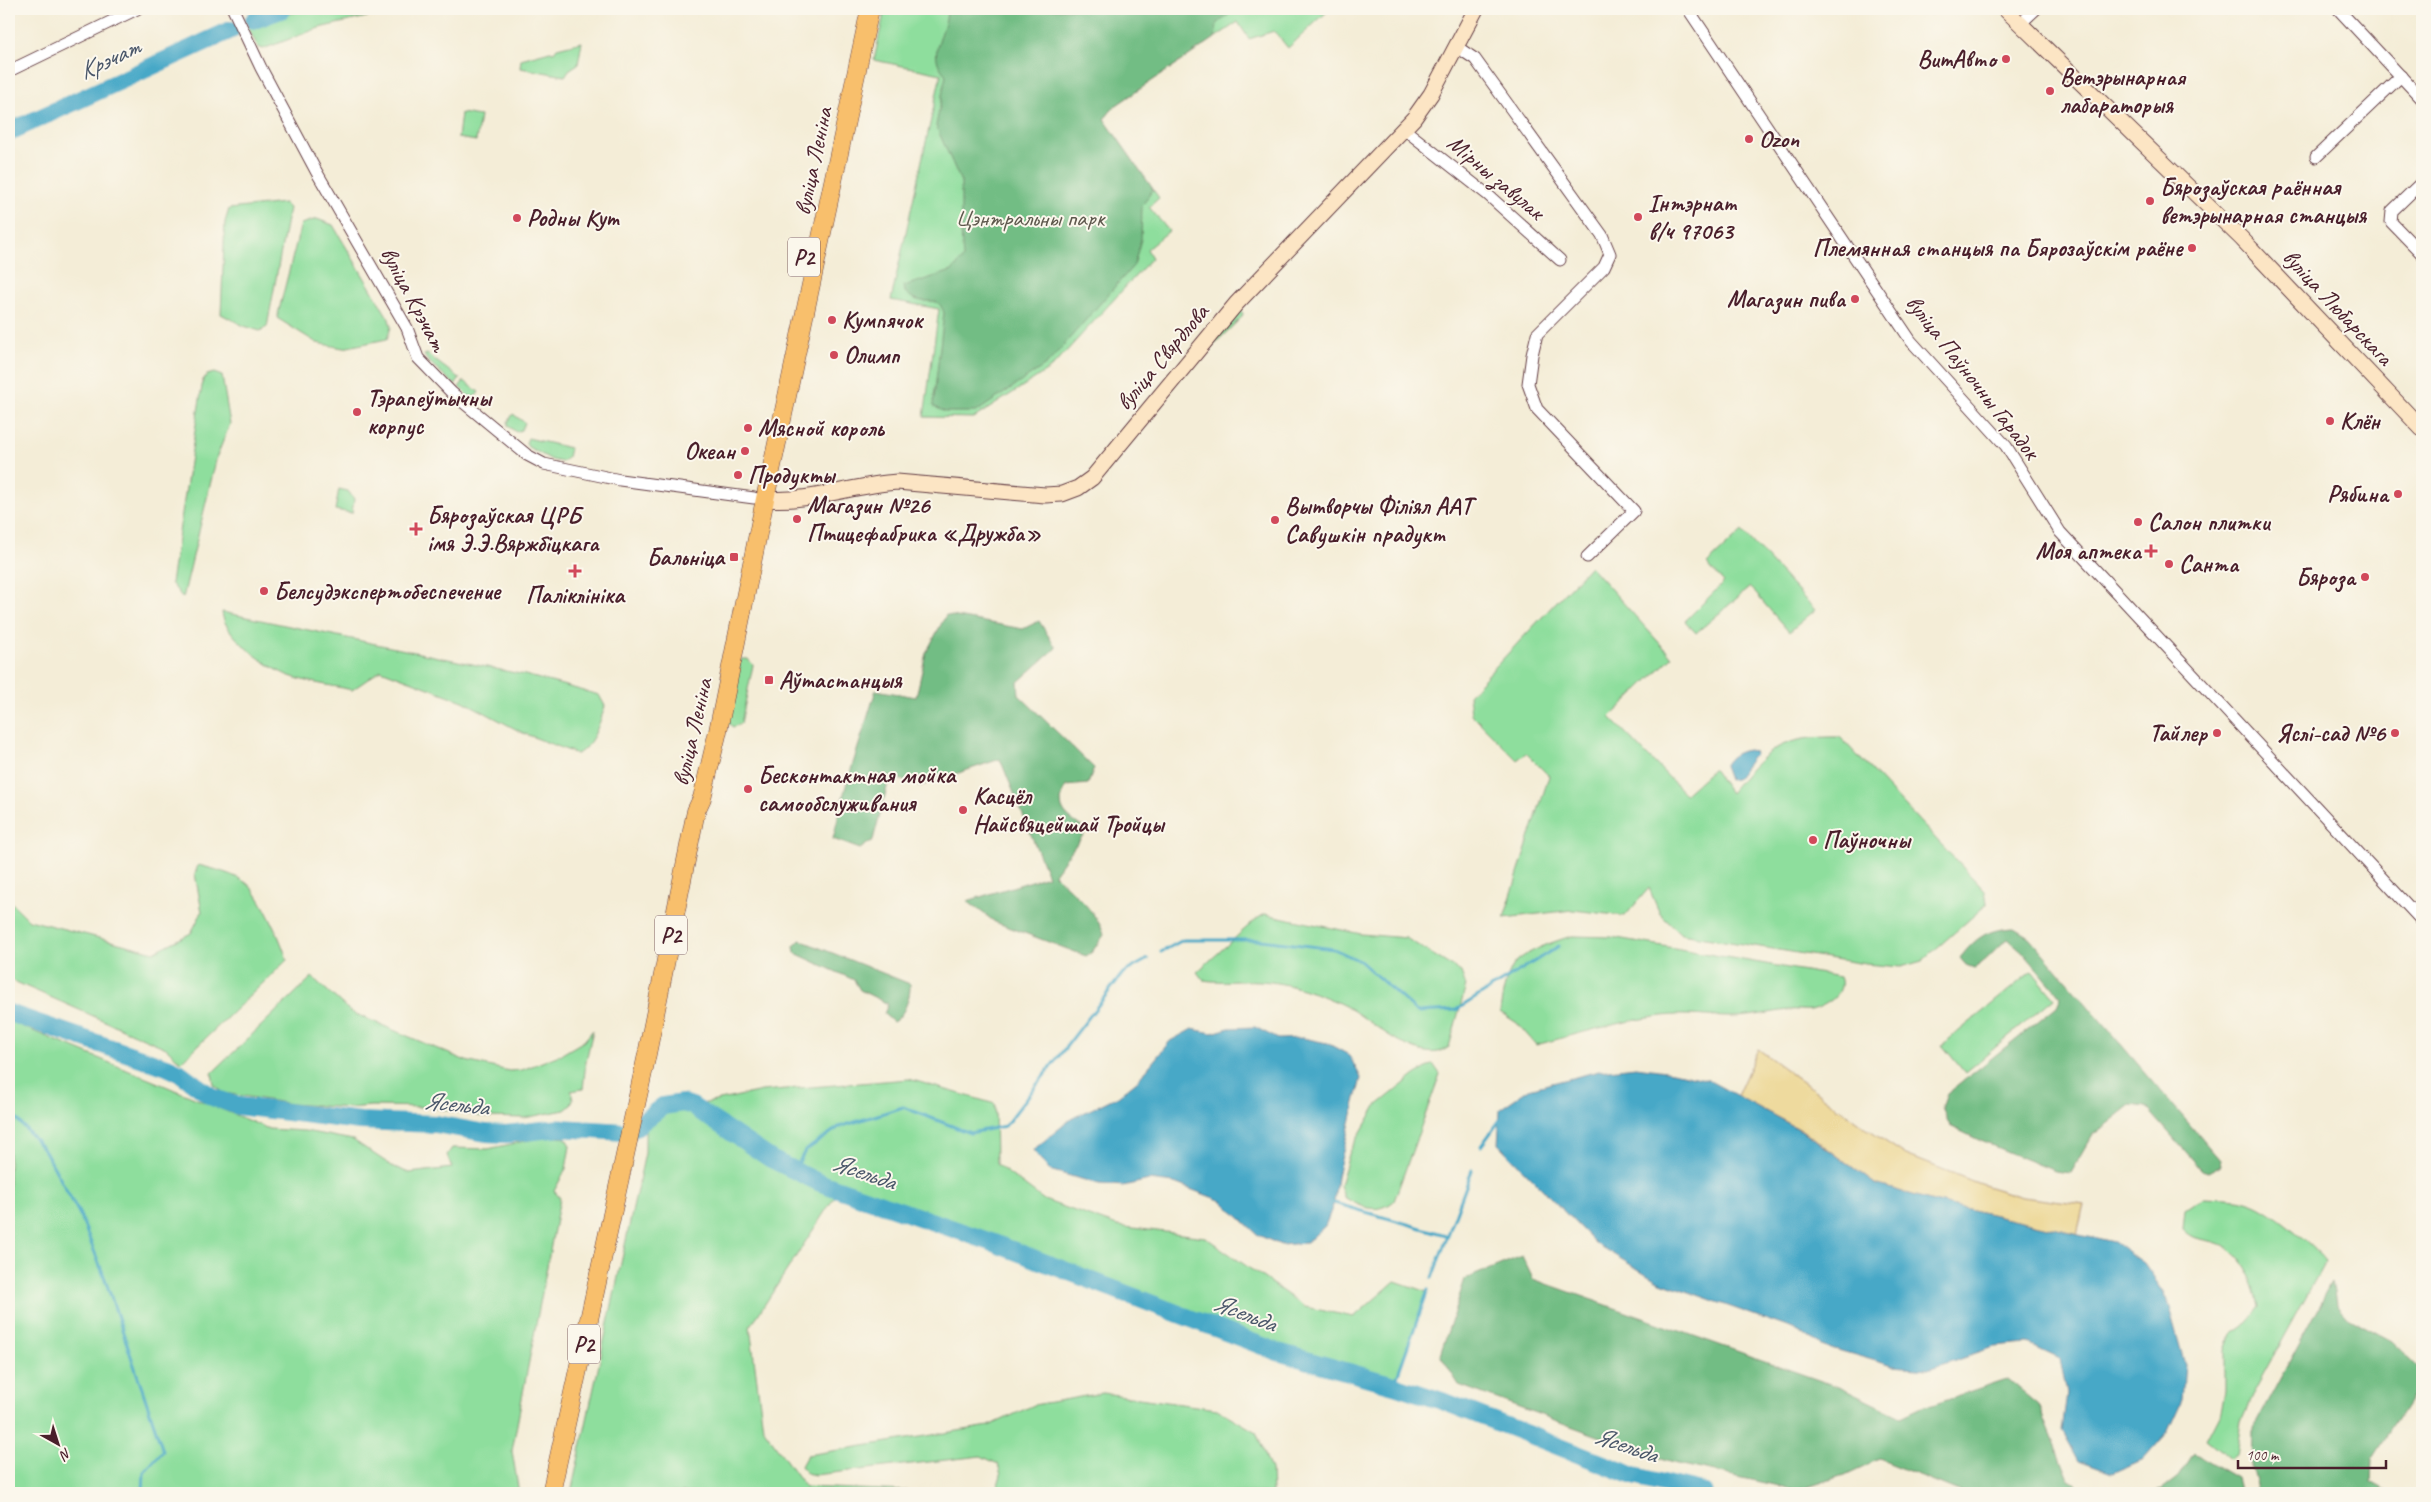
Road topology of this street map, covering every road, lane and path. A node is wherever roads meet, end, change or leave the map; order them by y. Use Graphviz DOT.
graph roads {
  1 [pos="136,9"];
  2 [pos="233,9"];
  3 [pos="857,9"];
  4 [pos="870,9"];
  5 [pos="1476,9"];
  6 [pos="1688,9"];
  7 [pos="2005,9"];
  8 [pos="2036,9"];
  9 [pos="2338,9"];
  10 [pos="2020,24"];
  11 [pos="1456,47"];
  12 [pos="9,71"];
  13 [pos="2402,76"];
  14 [pos="2422,99"];
  15 [pos="1404,129"];
  16 [pos="2316,157"];
  17 [pos="2422,182"];
  18 [pos="2422,254"];
  19 [pos="1560,260"];
  20 [pos="2422,429"];
  21 [pos="759,499"];
  22 [pos="1587,557"];
  23 [pos="2422,921"];
  24 [pos="552,1493"];
  1 -- 12 [label="street"];
  2 -- 21 [label="street, вуліца Крэчат"];
  3 -- 21 [label="main road, вуліца Леніна / Р2"];
  4 -- 21 [label="main road, вуліца Леніна / Р2"];
  5 -- 11 [label="main road, вуліца Свярдлова"];
  6 -- 23 [label="street, вуліца Паўночны Гарадок"];
  7 -- 10 [label="main road, вуліца Любарскага"];
  8 -- 10 [label="street"];
  9 -- 13 [label="street"];
  10 -- 20 [label="main road, вуліца Любарскага"];
  11 -- 15 [label="main road, вуліца Свярдлова"];
  11 -- 22 [label="street"];
  13 -- 14 [label="street"];
  13 -- 16 [label="street"];
  15 -- 19 [label="street, Мірны завулак"];
  15 -- 21 [label="main road, вуліца Свярдлова"];
  17 -- 18 [label="street"];
  21 -- 24 [label="main road, вуліца Леніна / Р2"];
}
